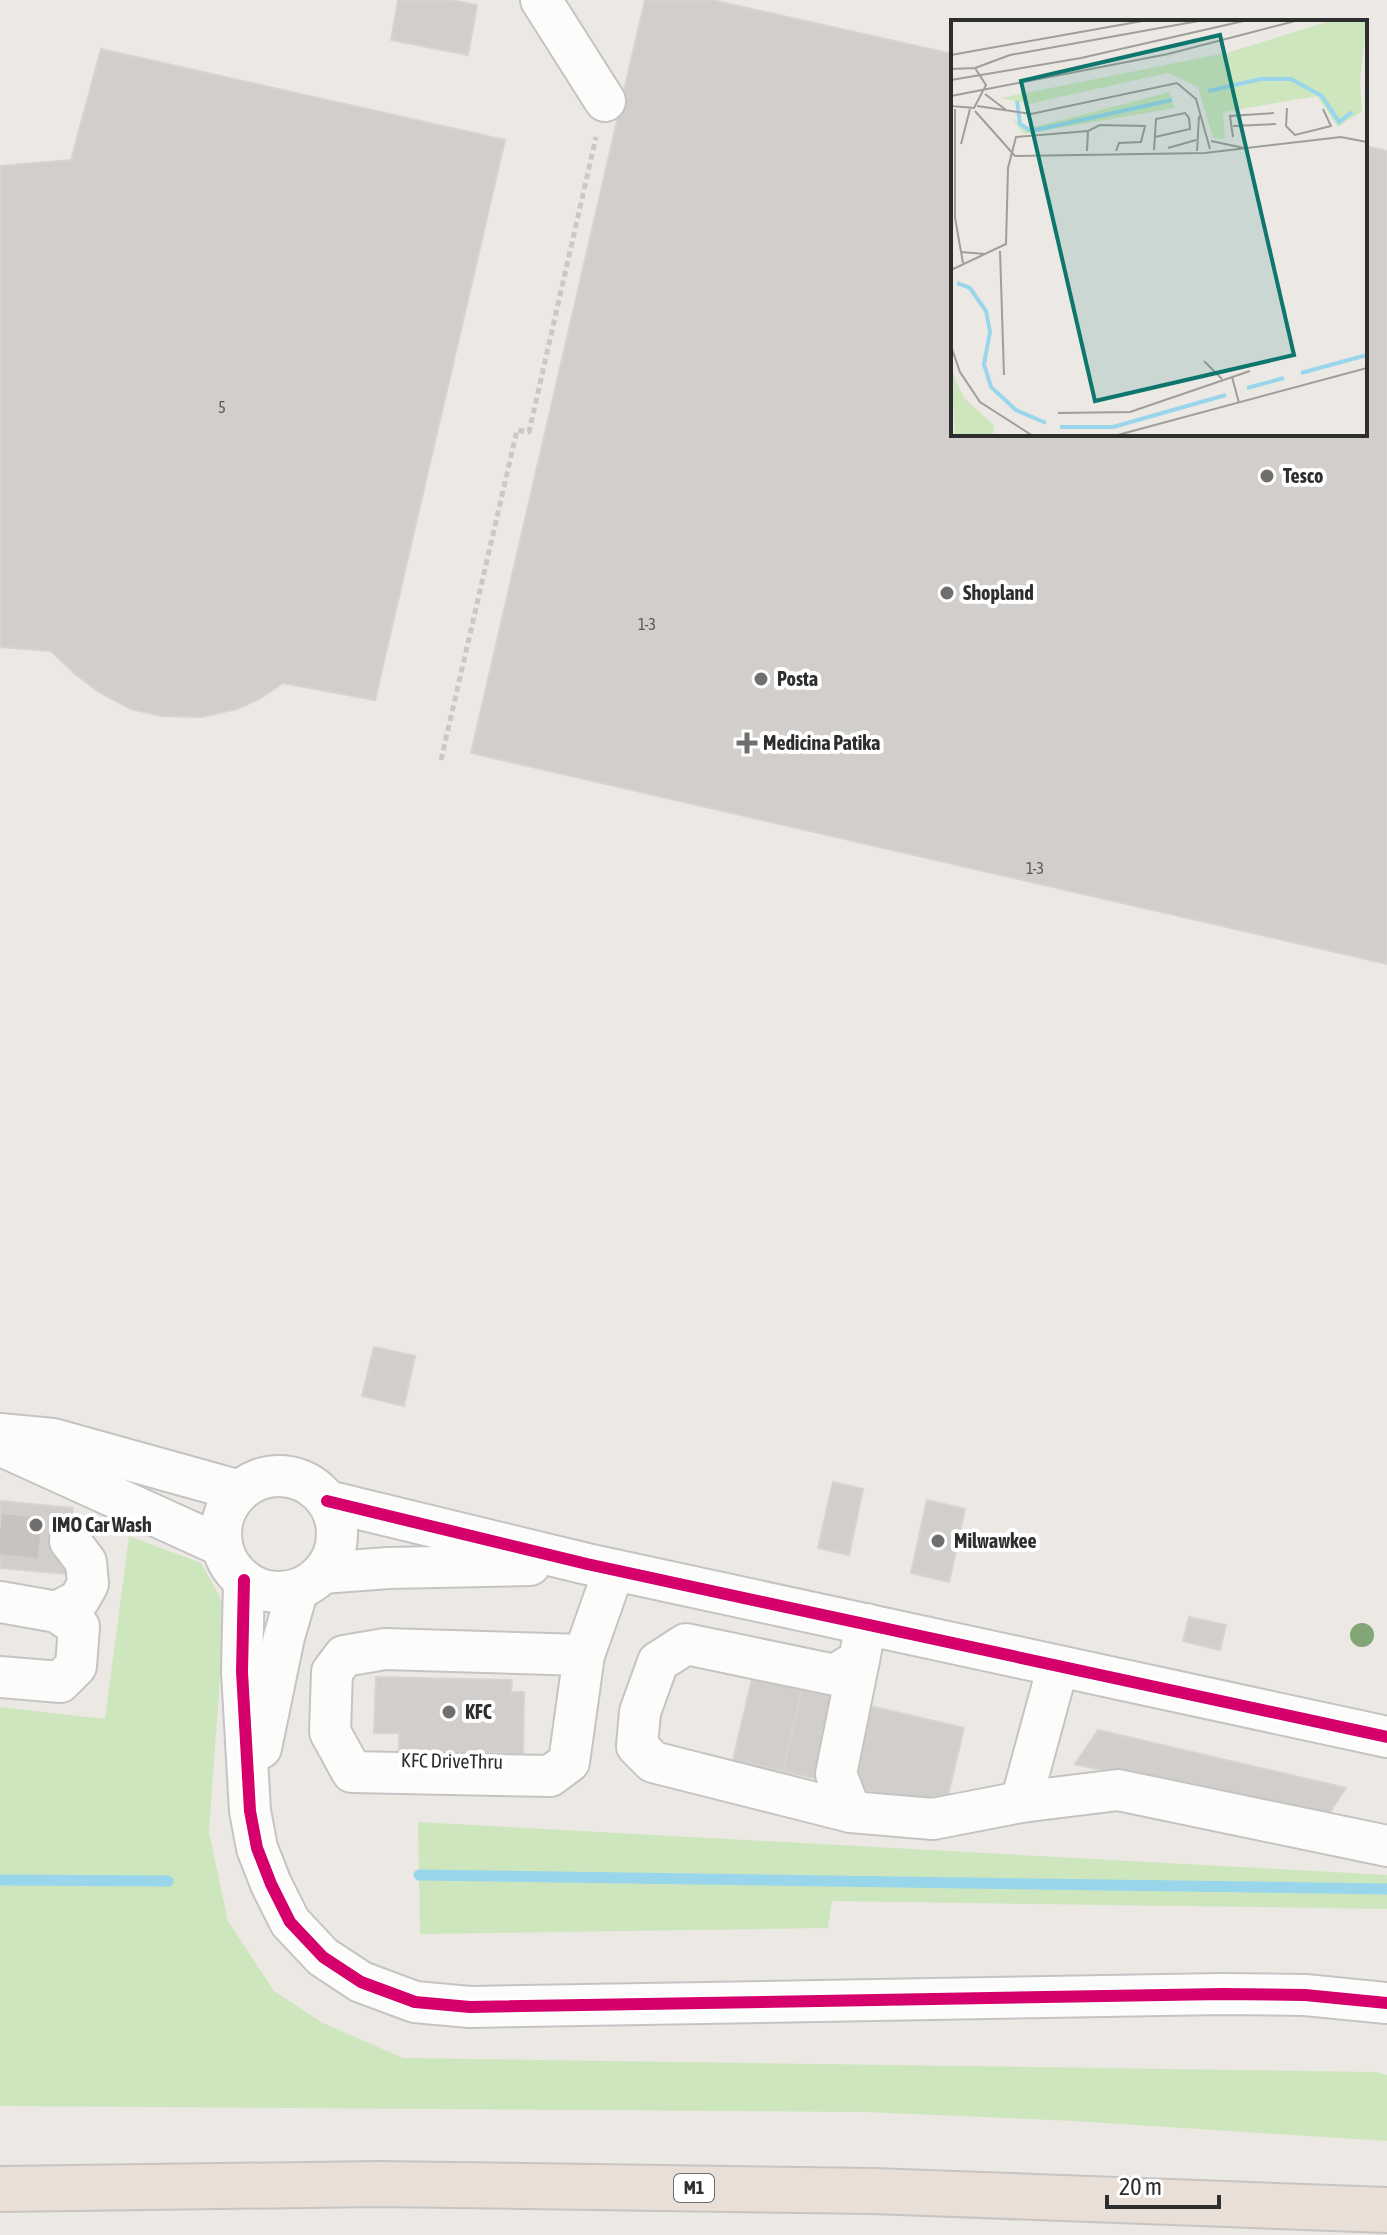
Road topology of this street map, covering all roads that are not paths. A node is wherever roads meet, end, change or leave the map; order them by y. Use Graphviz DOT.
graph roads {
  1 [pos="541,0"];
  2 [pos="605,101"];
  3 [pos="0,1434"];
  4 [pos="0,1446"];
  5 [pos="240,1491"];
  6 [pos="327,1501"];
  7 [pos="70,1541"];
  8 [pos="222,1546"];
  9 [pos="600,1567"];
  10 [pos="244,1580"];
  11 [pos="310,1581"];
  12 [pos="0,1602"];
  13 [pos="57,1612"];
  14 [pos="863,1642"];
  15 [pos="584,1655"];
  16 [pos="1058,1666"];
  17 [pos="0,1677"];
  18 [pos="1387,1737"];
  19 [pos="1021,1802"];
  20 [pos="250,1811"];
  21 [pos="851,1812"];
  22 [pos="1387,1846"];
  23 [pos="1387,2003"];
  24 [pos="0,2189"];
  25 [pos="1387,2210"];
  1 -- 2 [label="street"];
  3 -- 5 [label="street"];
  4 -- 8 [label="street"];
  5 -- 6 [label="street"];
  5 -- 8 [label="street"];
  6 -- 9 [label="street"];
  6 -- 11 [label="street"];
  7 -- 13 [label="street"];
  8 -- 10 [label="street"];
  9 -- 11 [label="street"];
  9 -- 14 [label="street"];
  9 -- 15 [label="street"];
  10 -- 11 [label="street"];
  10 -- 20 [label="street"];
  11 -- 20 [label="street"];
  12 -- 13 [label="street"];
  13 -- 17 [label="street"];
  14 -- 16 [label="street"];
  14 -- 21 [label="street"];
  14 -- 21 [label="street"];
  15 -- 15 [label="street"];
  16 -- 18 [label="street"];
  16 -- 19 [label="street"];
  19 -- 21 [label="street"];
  19 -- 22 [label="street"];
  20 -- 23 [label="street"];
  24 -- 25 [label="highway, M1"];
}
